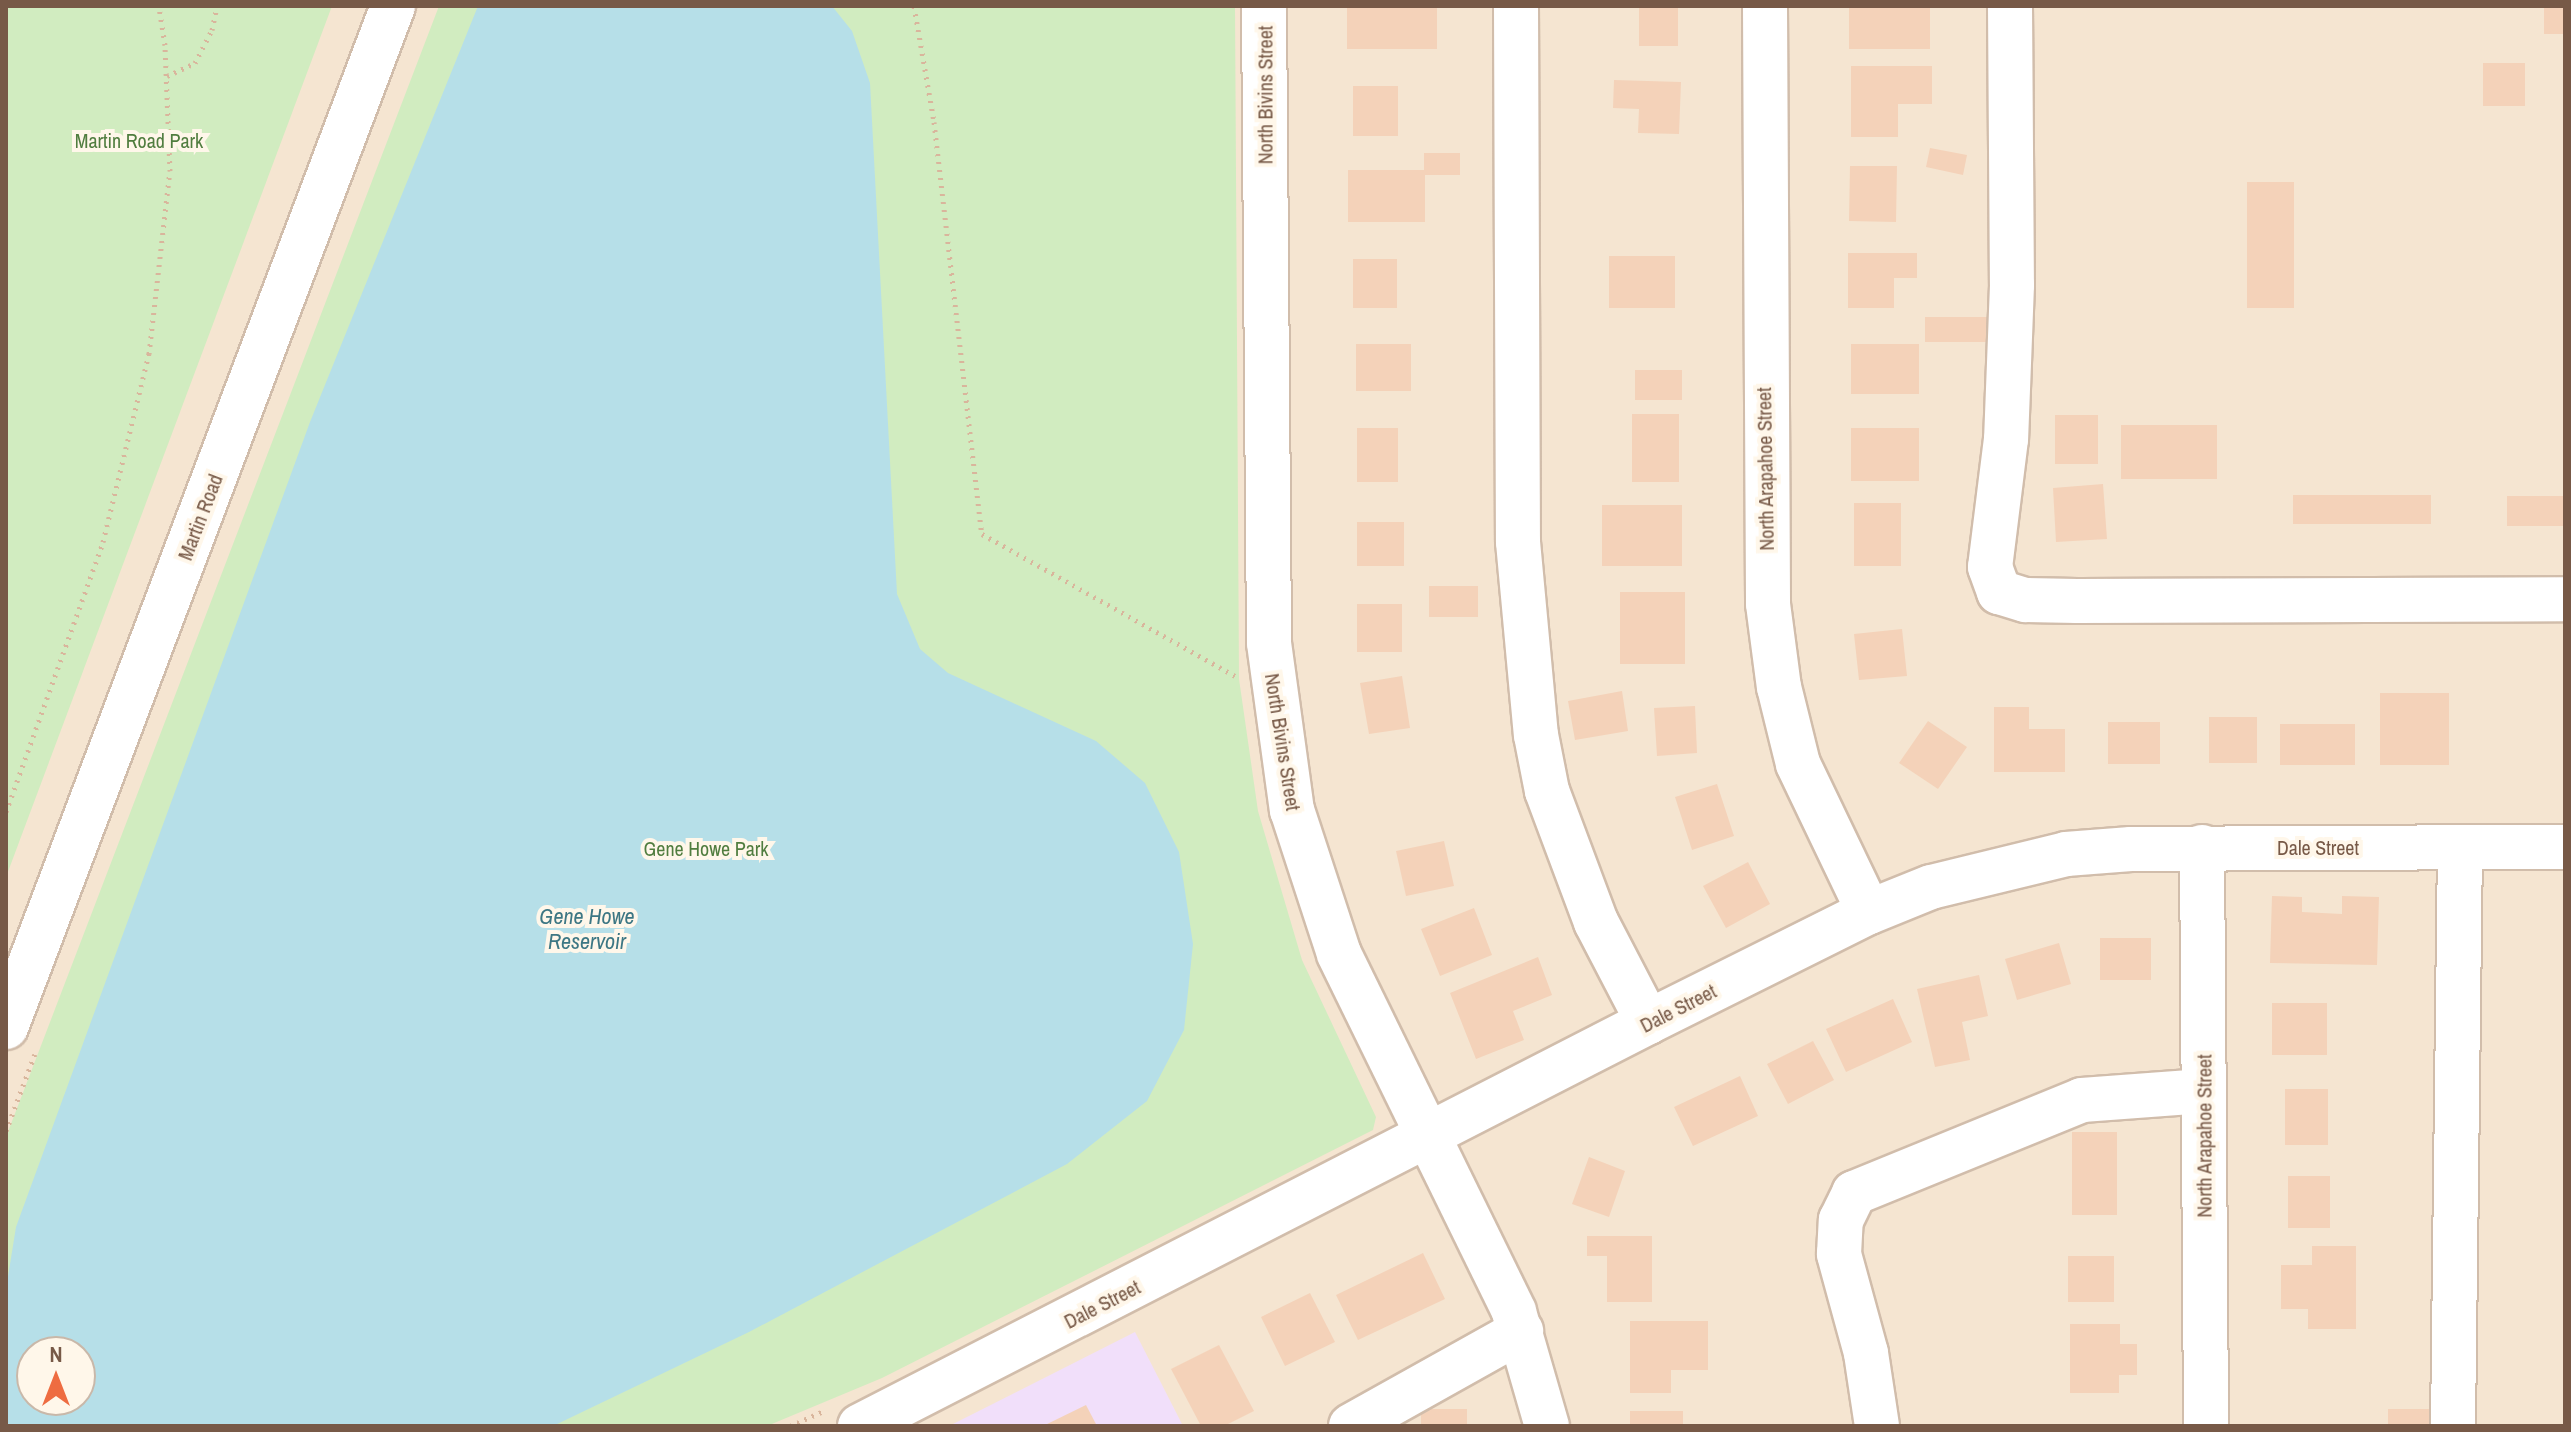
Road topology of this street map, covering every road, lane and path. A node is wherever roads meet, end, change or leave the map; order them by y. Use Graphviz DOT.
graph roads {
  1 [pos="159,6"];
  2 [pos="217,6"];
  3 [pos="393,6"];
  4 [pos="914,6"];
  5 [pos="1264,6"];
  6 [pos="1516,6"];
  7 [pos="1765,6"];
  8 [pos="2010,6"];
  9 [pos="167,76"];
  10 [pos="2565,599"];
  11 [pos="1244,666"];
  12 [pos="6,812"];
  13 [pos="2202,847"];
  14 [pos="2460,847"];
  15 [pos="2565,847"];
  16 [pos="1869,912"];
  17 [pos="1648,1022"];
  18 [pos="6,1027"];
  19 [pos="2204,1091"];
  20 [pos="1429,1136"];
  21 [pos="1521,1331"];
  22 [pos="908,1416"];
  23 [pos="844,1418"];
  24 [pos="790,1426"];
  25 [pos="1351,1426"];
  26 [pos="1547,1426"];
  27 [pos="1877,1426"];
  28 [pos="2206,1426"];
  29 [pos="2453,1426"];
  1 -- 9 [label="path"];
  2 -- 9 [label="path"];
  3 -- 18 [label="street, Martin Road"];
  4 -- 11 [label="path"];
  5 -- 20 [label="street, North Bivins Street"];
  6 -- 17 [label="street"];
  7 -- 16 [label="street, North Arapahoe Street"];
  8 -- 10 [label="street"];
  9 -- 12 [label="path"];
  13 -- 14 [label="street, Dale Street"];
  13 -- 16 [label="street, Dale Street"];
  13 -- 19 [label="street, North Arapahoe Street"];
  14 -- 15 [label="street, Dale Street"];
  14 -- 29 [label="street"];
  16 -- 17 [label="street, Dale Street"];
  17 -- 20 [label="street, Dale Street"];
  19 -- 27 [label="street"];
  19 -- 28 [label="street, North Arapahoe Street"];
  20 -- 21 [label="street, North Bivins Street"];
  20 -- 22 [label="street, Dale Street"];
  21 -- 25 [label="street"];
  21 -- 26 [label="street, North Bivins Street"];
  22 -- 23 [label="street, Dale Street"];
  23 -- 24 [label="path"];
}
